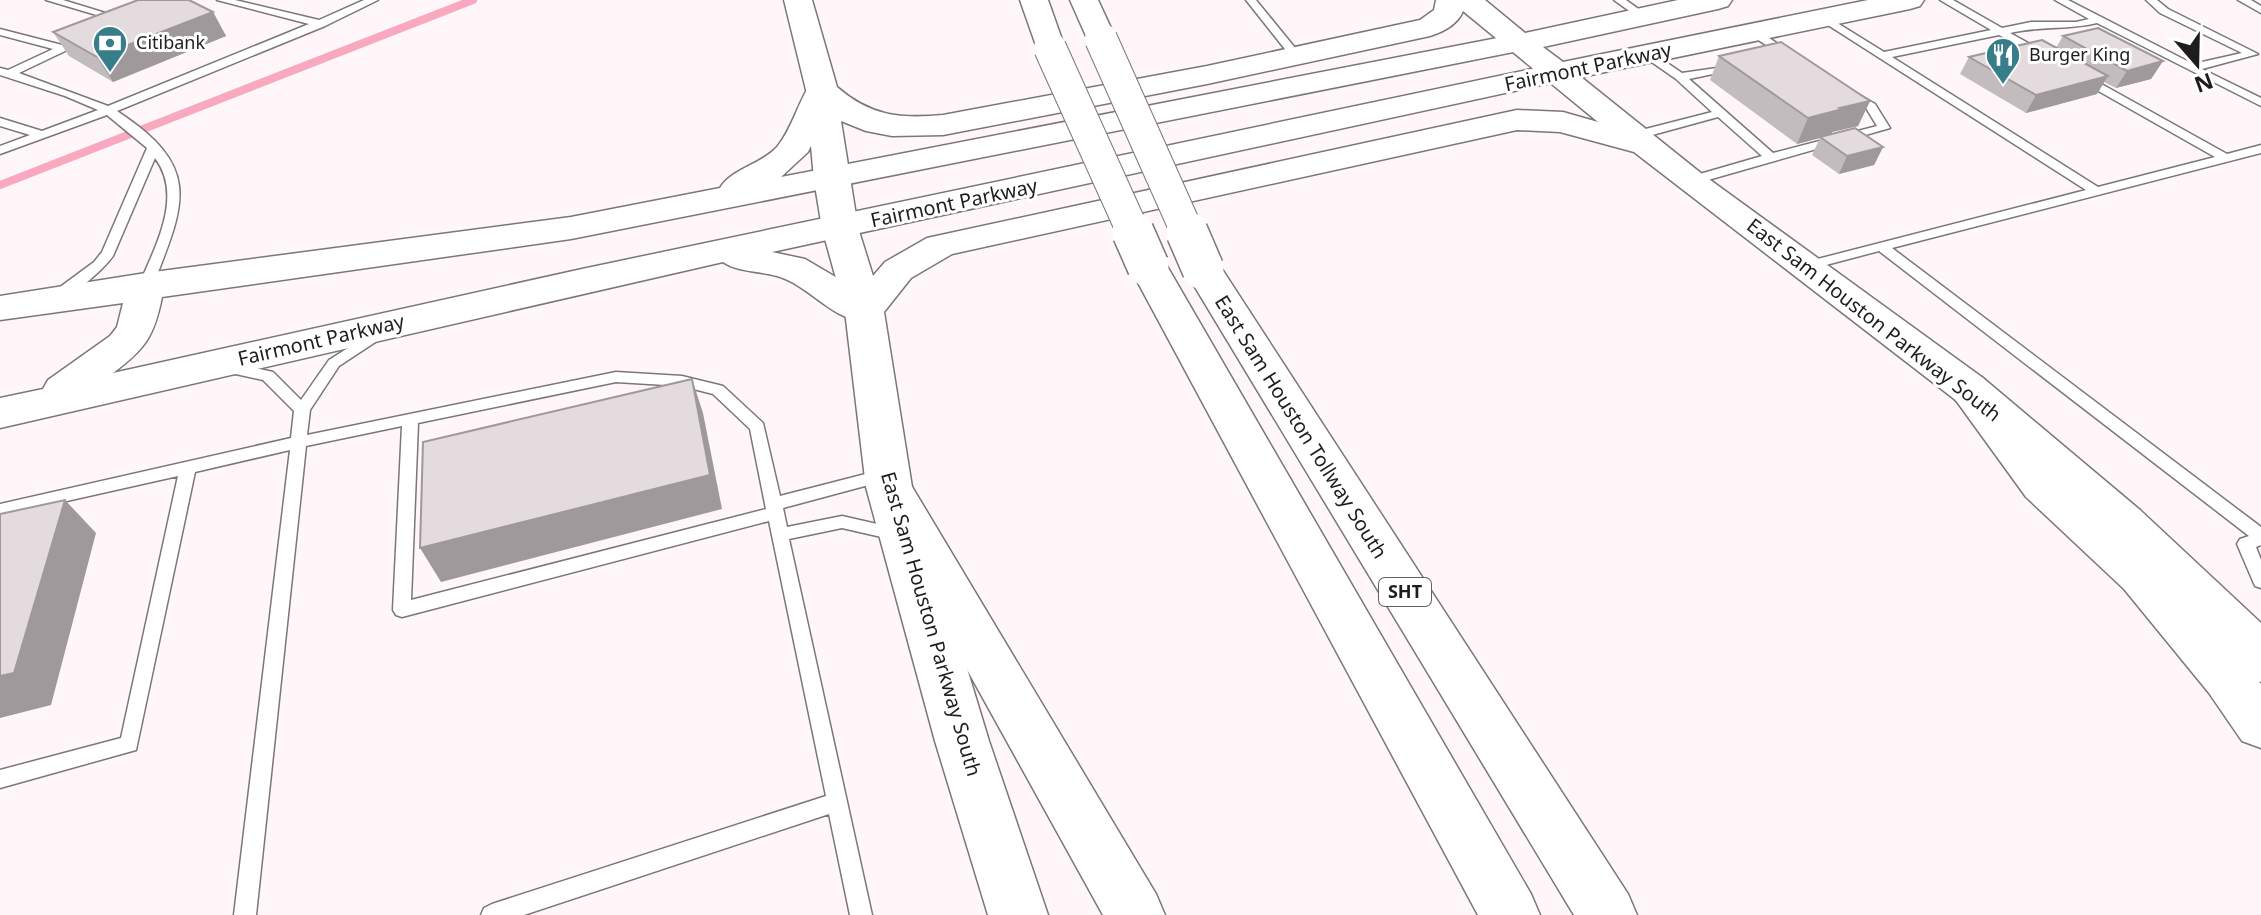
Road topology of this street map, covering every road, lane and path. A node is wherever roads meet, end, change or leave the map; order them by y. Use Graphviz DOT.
graph roads {
  1 [pos="51,0"];
  2 [pos="222,0"];
  3 [pos="373,0"];
  4 [pos="798,0"];
  5 [pos="1034,0"];
  6 [pos="1084,0"];
  7 [pos="1251,0"];
  8 [pos="1450,0"];
  9 [pos="1467,0"];
  10 [pos="1718,0"];
  11 [pos="1889,0"];
  12 [pos="1910,0"];
  13 [pos="1945,0"];
  14 [pos="2060,0"];
  15 [pos="2151,0"];
  16 [pos="2243,0"];
  17 [pos="1631,8"];
  18 [pos="2261,10"];
  19 [pos="1854,12"];
  20 [pos="135,13"];
  21 [pos="1822,18"];
  22 [pos="121,19"];
  23 [pos="2098,20"];
  24 [pos="321,24"];
  25 [pos="102,29"];
  26 [pos="2000,31"];
  27 [pos="0,32"];
  28 [pos="1753,32"];
  29 [pos="89,35"];
  30 [pos="1523,42"];
  31 [pos="62,48"];
  32 [pos="1647,54"];
  33 [pos="1788,54"];
  34 [pos="1296,56"];
  35 [pos="1882,56"];
  36 [pos="2257,56"];
  37 [pos="1772,57"];
  38 [pos="1799,61"];
  39 [pos="2053,61"];
  40 [pos="1742,65"];
  41 [pos="2194,67"];
  42 [pos="2066,69"];
  43 [pos="1560,72"];
  44 [pos="5,73"];
  45 [pos="1680,77"];
  46 [pos="1835,84"];
  47 [pos="822,90"];
  48 [pos="2261,103"];
  49 [pos="109,112"];
  50 [pos="1721,113"];
  51 [pos="0,122"];
  52 [pos="42,135"];
  53 [pos="1643,143"];
  54 [pos="154,147"];
  55 [pos="2261,149"];
  56 [pos="0,150"];
  57 [pos="1769,156"];
  58 [pos="2225,158"];
  59 [pos="831,179"];
  60 [pos="1690,181"];
  61 [pos="2096,191"];
  62 [pos="710,203"];
  63 [pos="840,228"];
  64 [pos="1882,247"];
  65 [pos="716,253"];
  66 [pos="1807,266"];
  67 [pos="146,285"];
  68 [pos="53,298"];
  69 [pos="0,308"];
  70 [pos="864,311"];
  71 [pos="394,324"];
  72 [pos="213,365"];
  73 [pos="1968,388"];
  74 [pos="44,403"];
  75 [pos="302,410"];
  76 [pos="0,413"];
  77 [pos="410,419"];
  78 [pos="300,442"];
  79 [pos="188,467"];
  80 [pos="888,481"];
  81 [pos="775,509"];
  82 [pos="0,510"];
  83 [pos="780,535"];
  84 [pos="904,536"];
  85 [pos="2261,537"];
  86 [pos="2261,581"];
  87 [pos="2261,661"];
  88 [pos="2261,725"];
  89 [pos="0,779"];
  90 [pos="837,802"];
  91 [pos="245,915"];
  92 [pos="492,915"];
  93 [pos="861,915"];
  94 [pos="1018,915"];
  95 [pos="1135,915"];
  96 [pos="1510,915"];
  97 [pos="1607,915"];
  1 -- 22 [label="lane"];
  2 -- 24 [label="lane"];
  3 -- 24 [label="lane"];
  4 -- 47 [label="main road, East Sam Houston Parkway South"];
  5 -- 96 [label="main road, bridge"];
  6 -- 97 [label="main road, East Sam Houston Tollway South / SHT, bridge"];
  7 -- 34 [label="lane"];
  8 -- 34 [label="main road"];
  9 -- 30 [label="main road, East Sam Houston Parkway South"];
  10 -- 17 [label="main road, Fairmont Parkway"];
  11 -- 19 [label="main road"];
  12 -- 19 [label="main road, Fairmont Parkway"];
  13 -- 26 [label="lane"];
  14 -- 23 [label="lane"];
  15 -- 36 [label="lane"];
  16 -- 18 [label="lane"];
  17 -- 30 [label="main road, Fairmont Parkway"];
  19 -- 21 [label="main road, Fairmont Parkway"];
  20 -- 22 [label="lane"];
  21 -- 28 [label="main road, Fairmont Parkway"];
  21 -- 35 [label="lane"];
  22 -- 25 [label="lane"];
  23 -- 26 [label="lane"];
  23 -- 41 [label="lane"];
  24 -- 49 [label="lane"];
  26 -- 35 [label="lane"];
  26 -- 39 [label="lane"];
  27 -- 31 [label="lane"];
  28 -- 32 [label="main road, Fairmont Parkway"];
  28 -- 33 [label="lane"];
  29 -- 31 [label="lane"];
  30 -- 43 [label="main road, East Sam Houston Parkway South"];
  30 -- 59 [label="main road, Fairmont Parkway"];
  31 -- 44 [label="lane"];
  32 -- 43 [label="main road, Fairmont Parkway"];
  32 -- 45 [label="lane"];
  33 -- 37 [label="lane"];
  33 -- 38 [label="lane"];
  34 -- 47 [label="main road"];
  35 -- 61 [label="lane"];
  36 -- 41 [label="lane"];
  40 -- 45 [label="lane"];
  41 -- 48 [label="lane"];
  42 -- 58 [label="lane"];
  43 -- 53 [label="main road, East Sam Houston Parkway South"];
  43 -- 63 [label="main road, Fairmont Parkway"];
  44 -- 49 [label="lane"];
  45 -- 50 [label="lane"];
  46 -- 57 [label="lane"];
  47 -- 59 [label="main road, East Sam Houston Parkway South"];
  47 -- 62 [label="main road"];
  49 -- 52 [label="lane"];
  49 -- 54 [label="lane"];
  50 -- 53 [label="lane"];
  50 -- 57 [label="lane"];
  51 -- 52 [label="lane"];
  52 -- 56 [label="lane"];
  53 -- 60 [label="main road, East Sam Houston Parkway South"];
  53 -- 70 [label="main road"];
  54 -- 67 [label="lane"];
  54 -- 68 [label="lane"];
  55 -- 58 [label="lane"];
  57 -- 60 [label="lane"];
  58 -- 61 [label="lane"];
  59 -- 62 [label="main road, Fairmont Parkway"];
  59 -- 63 [label="main road, East Sam Houston Parkway South"];
  60 -- 66 [label="main road, East Sam Houston Parkway South"];
  61 -- 64 [label="lane"];
  62 -- 67 [label="main road, Fairmont Parkway"];
  63 -- 65 [label="main road, Fairmont Parkway"];
  63 -- 70 [label="main road, East Sam Houston Parkway South"];
  64 -- 66 [label="lane"];
  64 -- 85 [label="lane"];
  65 -- 70 [label="main road"];
  65 -- 71 [label="main road, Fairmont Parkway"];
  66 -- 73 [label="main road, East Sam Houston Parkway South"];
  67 -- 68 [label="main road, Fairmont Parkway"];
  67 -- 74 [label="main road"];
  68 -- 69 [label="main road, Fairmont Parkway"];
  70 -- 80 [label="main road, East Sam Houston Parkway South"];
  71 -- 72 [label="main road, Fairmont Parkway"];
  71 -- 75 [label="lane"];
  72 -- 74 [label="main road, Fairmont Parkway"];
  72 -- 75 [label="lane"];
  73 -- 87 [label="main road, East Sam Houston Parkway South"];
  73 -- 88 [label="main road"];
  74 -- 76 [label="main road, Fairmont Parkway"];
  75 -- 78 [label="lane"];
  77 -- 78 [label="lane"];
  77 -- 81 [label="lane"];
  77 -- 81 [label="lane"];
  78 -- 79 [label="lane"];
  78 -- 91 [label="lane"];
  79 -- 82 [label="lane"];
  79 -- 89 [label="lane"];
  80 -- 81 [label="lane"];
  80 -- 84 [label="main road, East Sam Houston Parkway South"];
  80 -- 95 [label="main road"];
  81 -- 83 [label="lane"];
  83 -- 84 [label="lane"];
  83 -- 90 [label="lane"];
  84 -- 94 [label="main road, East Sam Houston Parkway South"];
  85 -- 86 [label="lane"];
  90 -- 92 [label="lane"];
  90 -- 93 [label="lane"];
}
